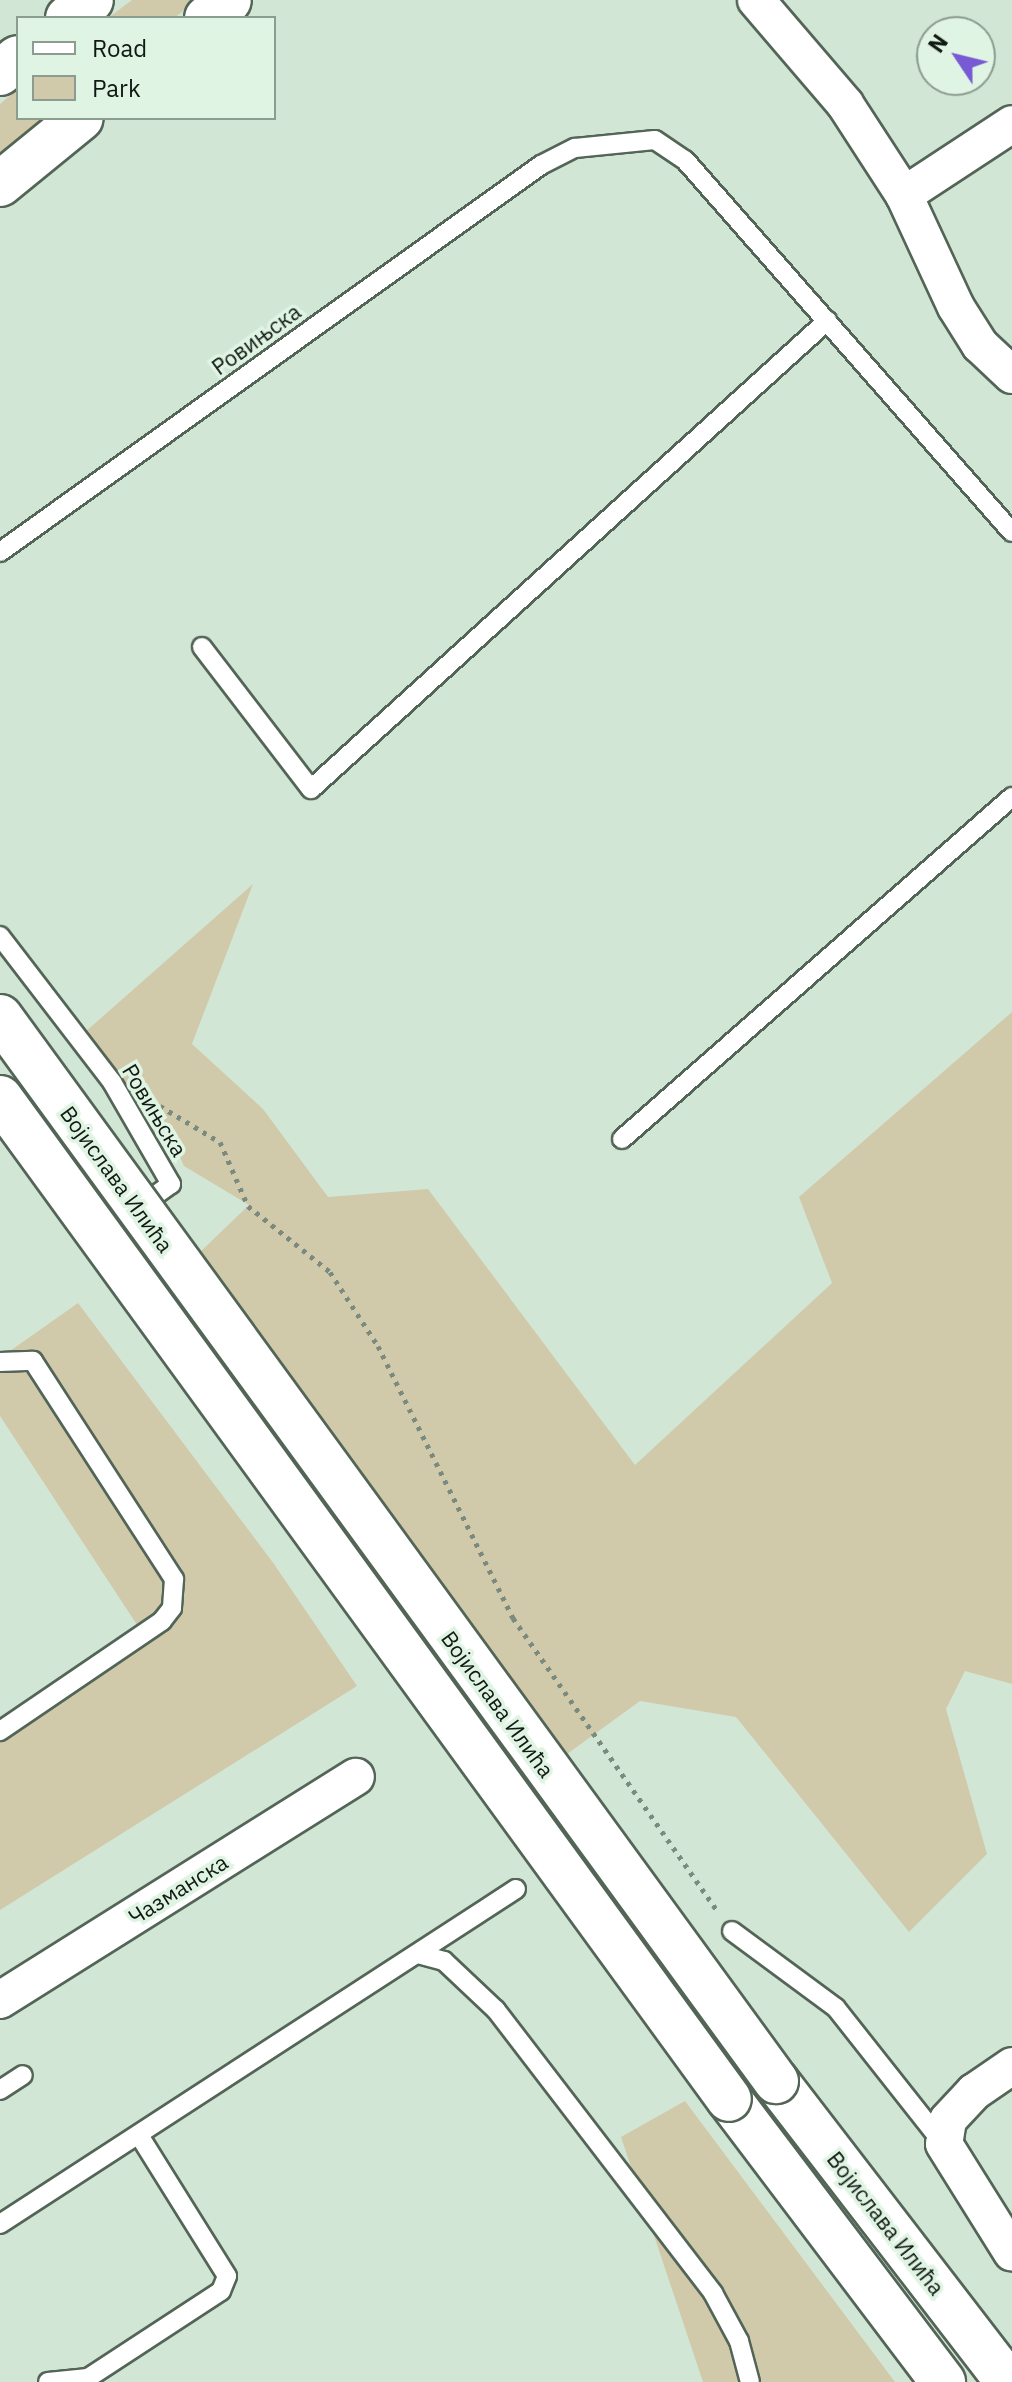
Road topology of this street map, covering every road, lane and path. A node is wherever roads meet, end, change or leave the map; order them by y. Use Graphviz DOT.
graph roads {
  1 [pos="91,0"];
  2 [pos="229,0"];
  3 [pos="756,0"];
  4 [pos="71,16"];
  5 [pos="209,16"];
  6 [pos="16,60"];
  7 [pos="0,73"];
  8 [pos="79,120"];
  9 [pos="1012,124"];
  10 [pos="0,184"];
  11 [pos="904,195"];
  12 [pos="827,321"];
  13 [pos="1012,375"];
  14 [pos="1012,532"];
  15 [pos="0,552"];
  16 [pos="202,647"];
  17 [pos="1012,797"];
  18 [pos="0,936"];
  19 [pos="0,1017"];
  20 [pos="112,1082"];
  21 [pos="0,1098"];
  22 [pos="0,1122"];
  23 [pos="622,1139"];
  24 [pos="0,1362"];
  25 [pos="0,1731"];
  26 [pos="356,1777"];
  27 [pos="516,1889"];
  28 [pos="732,1931"];
  29 [pos="418,1954"];
  30 [pos="0,2000"];
  31 [pos="1012,2066"];
  32 [pos="23,2075"];
  33 [pos="0,2090"];
  34 [pos="139,2135"];
  35 [pos="944,2144"];
  36 [pos="0,2224"];
  37 [pos="1012,2253"];
  38 [pos="89,2380"];
  39 [pos="48,2382"];
  40 [pos="750,2382"];
  41 [pos="943,2382"];
  42 [pos="1008,2382"];
  1 -- 4 [label="main road"];
  2 -- 5 [label="main road"];
  3 -- 11 [label="street"];
  6 -- 7 [label="main road"];
  8 -- 10 [label="main road"];
  9 -- 11 [label="street"];
  11 -- 13 [label="street"];
  12 -- 14 [label="lane, Ровињска"];
  12 -- 15 [label="lane, Ровињска"];
  12 -- 16 [label="lane"];
  17 -- 23 [label="lane"];
  18 -- 20 [label="lane, Ровињска"];
  19 -- 42 [label="main road, Војислава Илића, bridge"];
  20 -- 22 [label="lane, Ровињска"];
  20 -- 28 [label="path"];
  21 -- 41 [label="main road, bridge"];
  24 -- 25 [label="lane"];
  26 -- 30 [label="street, Чазманска"];
  27 -- 29 [label="lane"];
  28 -- 35 [label="lane"];
  29 -- 34 [label="lane"];
  29 -- 40 [label="lane"];
  31 -- 35 [label="street"];
  32 -- 33 [label="lane"];
  34 -- 36 [label="lane"];
  34 -- 38 [label="lane"];
  35 -- 37 [label="street"];
  38 -- 39 [label="lane"];
}
